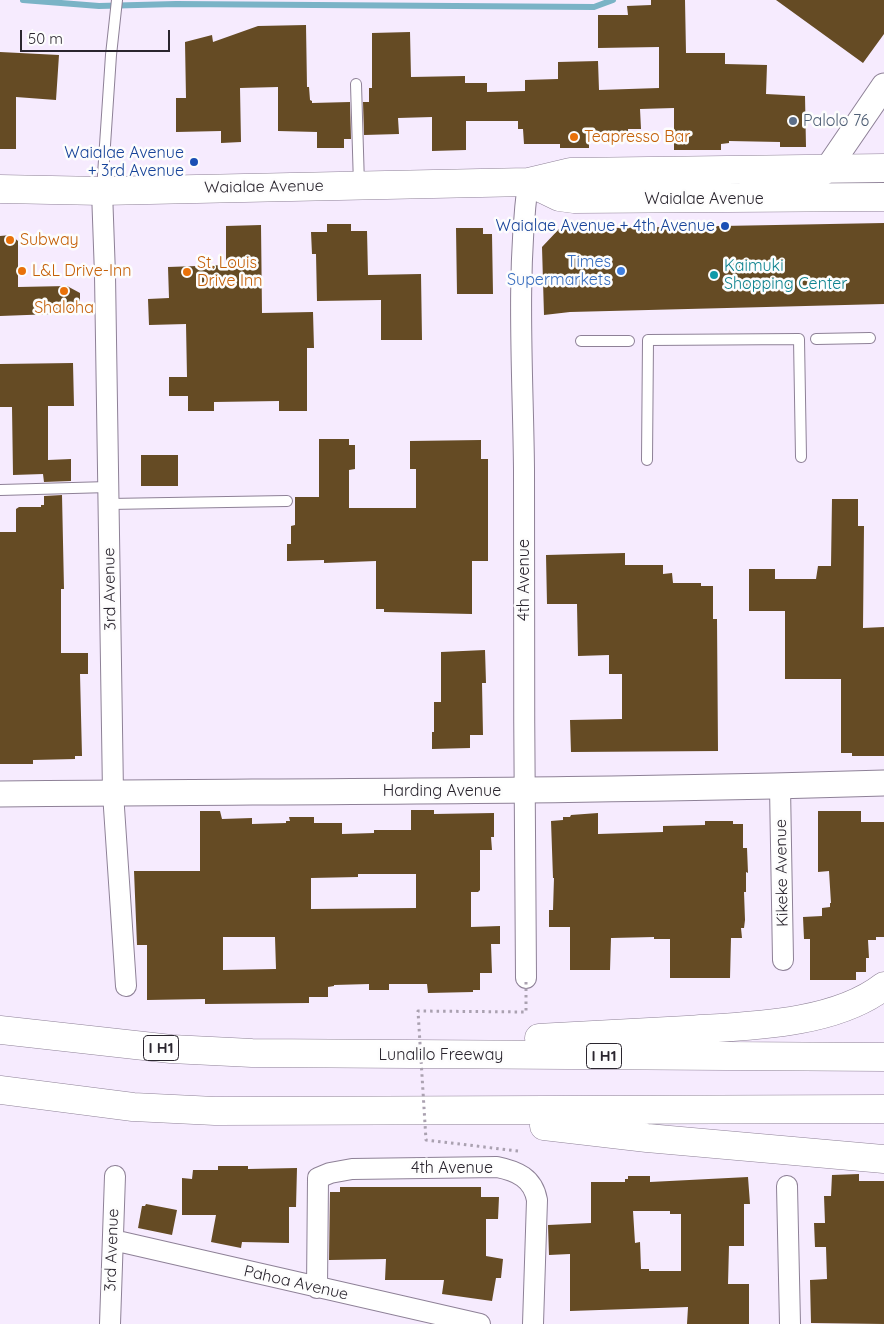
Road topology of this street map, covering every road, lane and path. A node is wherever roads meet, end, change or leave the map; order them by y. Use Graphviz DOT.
graph roads {
  1 [pos="117,0"];
  2 [pos="356,84"];
  3 [pos="884,86"];
  4 [pos="828,168"];
  5 [pos="884,168"];
  6 [pos="528,182"];
  7 [pos="358,185"];
  8 [pos="0,189"];
  9 [pos="102,191"];
  10 [pos="884,197"];
  11 [pos="624,199"];
  12 [pos="870,338"];
  13 [pos="816,339"];
  14 [pos="582,341"];
  15 [pos="628,341"];
  16 [pos="801,457"];
  17 [pos="647,460"];
  18 [pos="0,490"];
  19 [pos="109,496"];
  20 [pos="287,501"];
  21 [pos="884,784"];
  22 [pos="780,787"];
  23 [pos="524,790"];
  24 [pos="112,793"];
  25 [pos="0,794"];
  26 [pos="783,960"];
  27 [pos="526,978"];
  28 [pos="126,986"];
  29 [pos="884,986"];
  30 [pos="0,1030"];
  31 [pos="324,1054"];
  32 [pos="884,1057"];
  33 [pos="0,1090"];
  34 [pos="884,1109"];
  35 [pos="409,1111"];
  36 [pos="518,1151"];
  37 [pos="884,1160"];
  38 [pos="115,1176"];
  39 [pos="787,1186"];
  40 [pos="113,1240"];
  41 [pos="317,1288"];
  42 [pos="110,1324"];
  43 [pos="480,1324"];
  44 [pos="533,1324"];
  45 [pos="790,1324"];
  1 -- 9 [label="lane"];
  2 -- 7 [label="lane"];
  3 -- 4 [label="street"];
  4 -- 5 [label="main road, Waialae Avenue"];
  4 -- 6 [label="main road, Waialae Avenue"];
  4 -- 11 [label="street"];
  6 -- 7 [label="main road, Waialae Avenue"];
  6 -- 11 [label="main road, Waialae Avenue"];
  6 -- 23 [label="street, 4th Avenue"];
  7 -- 9 [label="main road, Waialae Avenue"];
  8 -- 9 [label="main road, Waialae Avenue"];
  9 -- 19 [label="street, 3rd Avenue"];
  10 -- 11 [label="main road, Waialae Avenue"];
  12 -- 13 [label="lane"];
  14 -- 15 [label="lane"];
  16 -- 17 [label="lane"];
  18 -- 19 [label="lane"];
  19 -- 20 [label="lane"];
  19 -- 24 [label="street, 3rd Avenue"];
  21 -- 22 [label="street, Harding Avenue"];
  22 -- 23 [label="street, Harding Avenue"];
  22 -- 26 [label="street, Kikeke Avenue"];
  23 -- 24 [label="street, Harding Avenue"];
  23 -- 27 [label="street, 4th Avenue"];
  24 -- 25 [label="street, Harding Avenue"];
  24 -- 28 [label="street, 3rd Avenue"];
  27 -- 36 [label="path, bridge"];
  29 -- 31 [label="main road"];
  30 -- 31 [label="main road, Lunalilo Freeway / I H1"];
  31 -- 32 [label="main road, Lunalilo Freeway / I H1"];
  33 -- 35 [label="main road"];
  34 -- 35 [label="main road"];
  35 -- 37 [label="main road"];
  38 -- 40 [label="street, 3rd Avenue"];
  39 -- 45 [label="street"];
  40 -- 41 [label="street, Pahoa Avenue"];
  40 -- 42 [label="street, 3rd Avenue"];
  41 -- 43 [label="street, Pahoa Avenue"];
  41 -- 44 [label="street, 4th Avenue"];
}
